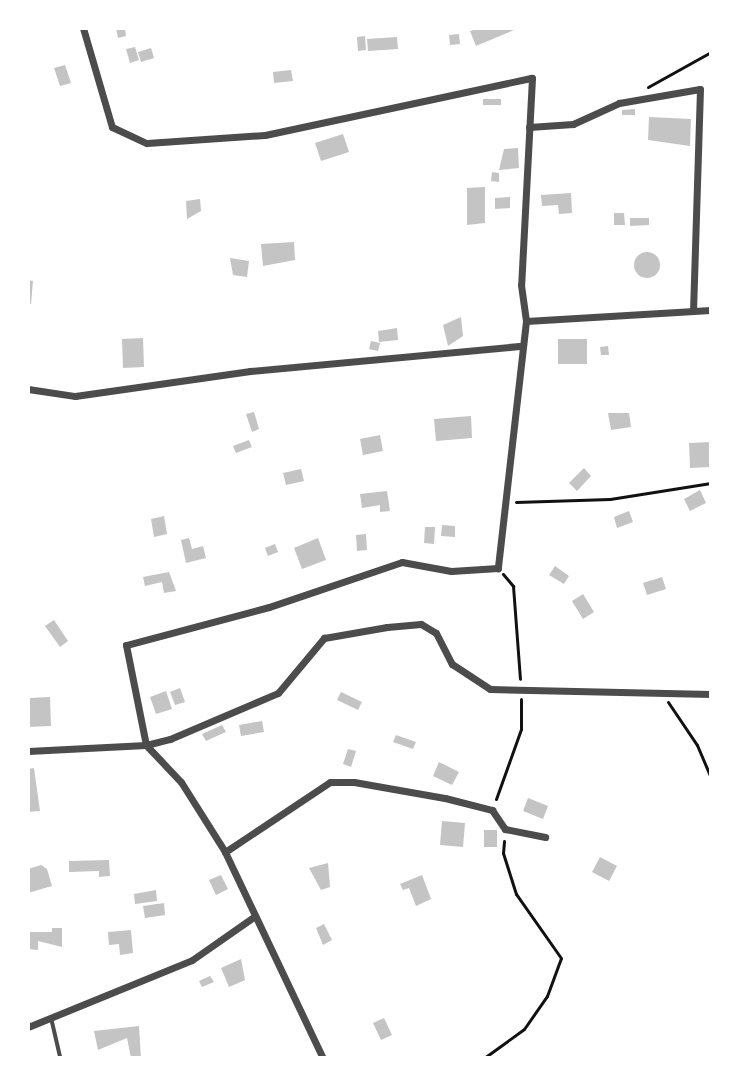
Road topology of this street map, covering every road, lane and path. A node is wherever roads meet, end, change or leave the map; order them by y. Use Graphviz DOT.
graph roads {
  1 [pos="83,28"];
  2 [pos="711,52"];
  3 [pos="645,88"];
  4 [pos="529,127"];
  5 [pos="711,310"];
  6 [pos="693,311"];
  7 [pos="526,321"];
  8 [pos="522,346"];
  9 [pos="28,389"];
  10 [pos="711,483"];
  11 [pos="509,502"];
  12 [pos="498,568"];
  13 [pos="521,693"];
  14 [pos="711,694"];
  15 [pos="663,696"];
  16 [pos="146,745"];
  17 [pos="28,751"];
  18 [pos="711,778"];
  19 [pos="492,810"];
  20 [pos="505,829"];
  21 [pos="545,837"];
  22 [pos="225,852"];
  23 [pos="255,916"];
  24 [pos="52,1022"];
  25 [pos="28,1027"];
  26 [pos="60,1058"];
  27 [pos="323,1058"];
  28 [pos="484,1058"];
  1 -- 4 [label="street"];
  2 -- 3 [label="path"];
  4 -- 6 [label="street"];
  4 -- 7 [label="street"];
  5 -- 6 [label="street"];
  6 -- 7 [label="street"];
  7 -- 8 [label="street"];
  8 -- 9 [label="street"];
  8 -- 11 [label="street"];
  10 -- 11 [label="path"];
  11 -- 12 [label="street"];
  12 -- 13 [label="path"];
  12 -- 16 [label="street"];
  13 -- 15 [label="street"];
  13 -- 16 [label="street"];
  13 -- 19 [label="path"];
  14 -- 15 [label="street"];
  15 -- 18 [label="path"];
  16 -- 17 [label="street"];
  16 -- 22 [label="street"];
  19 -- 20 [label="street"];
  19 -- 22 [label="street"];
  20 -- 21 [label="street"];
  20 -- 28 [label="path"];
  22 -- 23 [label="street"];
  23 -- 24 [label="street"];
  23 -- 27 [label="street"];
  24 -- 25 [label="street"];
  24 -- 26 [label="lane"];
}
